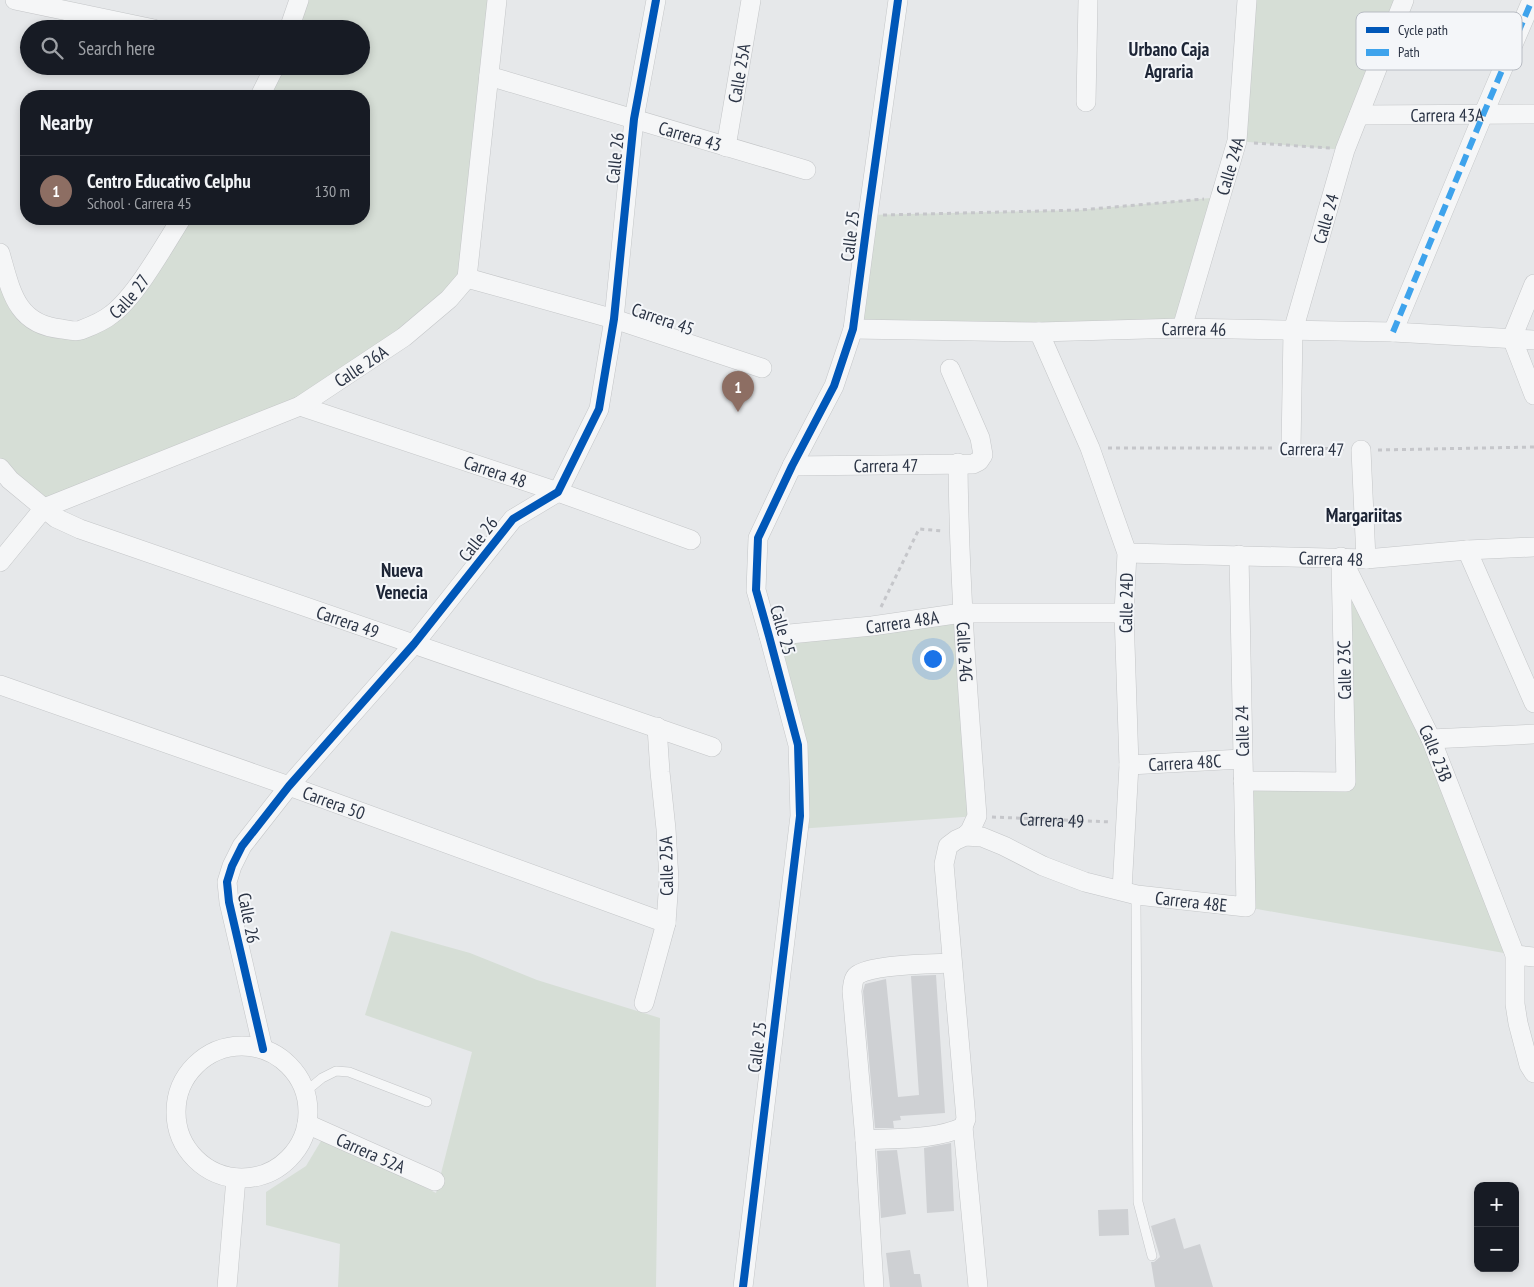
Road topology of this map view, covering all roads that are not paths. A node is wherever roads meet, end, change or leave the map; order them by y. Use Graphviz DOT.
graph roads {
  1 [pos="15,0"];
  2 [pos="299,0"];
  3 [pos="497,0"];
  4 [pos="656,0"];
  5 [pos="751,0"];
  6 [pos="898,0"];
  7 [pos="1088,0"];
  8 [pos="1247,0"];
  9 [pos="1404,0"];
  10 [pos="1532,0"];
  11 [pos="1399,12"];
  12 [pos="111,20"];
  13 [pos="292,20"];
  14 [pos="1522,23"];
  15 [pos="1377,70"];
  16 [pos="1502,70"];
  17 [pos="270,75"];
  18 [pos="488,76"];
  19 [pos="263,90"];
  20 [pos="1086,102"];
  21 [pos="1534,114"];
  22 [pos="1359,115"];
  23 [pos="1483,115"];
  24 [pos="634,119"];
  25 [pos="726,147"];
  26 [pos="806,170"];
  27 [pos="177,225"];
  28 [pos="0,253"];
  29 [pos="467,278"];
  30 [pos="1534,284"];
  31 [pos="614,319"];
  32 [pos="1182,328"];
  33 [pos="854,329"];
  34 [pos="1293,331"];
  35 [pos="1039,332"];
  36 [pos="1393,332"];
  37 [pos="1512,338"];
  38 [pos="1534,340"];
  39 [pos="762,368"];
  40 [pos="950,369"];
  41 [pos="1534,395"];
  42 [pos="300,406"];
  43 [pos="1291,448"];
  44 [pos="1361,450"];
  45 [pos="958,463"];
  46 [pos="792,466"];
  47 [pos="0,468"];
  48 [pos="558,492"];
  49 [pos="44,508"];
  50 [pos="691,540"];
  51 [pos="1534,547"];
  52 [pos="1467,550"];
  53 [pos="1127,552"];
  54 [pos="1239,555"];
  55 [pos="1341,557"];
  56 [pos="1366,559"];
  57 [pos="0,562"];
  58 [pos="962,614"];
  59 [pos="1124,614"];
  60 [pos="769,636"];
  61 [pos="414,644"];
  62 [pos="0,685"];
  63 [pos="1532,694"];
  64 [pos="657,727"];
  65 [pos="1534,734"];
  66 [pos="1431,739"];
  67 [pos="712,746"];
  68 [pos="1242,759"];
  69 [pos="1128,765"];
  70 [pos="1243,781"];
  71 [pos="1346,782"];
  72 [pos="289,786"];
  73 [pos="965,836"];
  74 [pos="1129,893"];
  75 [pos="1246,908"];
  76 [pos="666,924"];
  77 [pos="1514,955"];
  78 [pos="1534,957"];
  79 [pos="952,963"];
  80 [pos="644,1003"];
  81 [pos="263,1049"];
  82 [pos="1534,1073"];
  83 [pos="306,1092"];
  84 [pos="427,1102"];
  85 [pos="307,1124"];
  86 [pos="963,1127"];
  87 [pos="865,1140"];
  88 [pos="236,1178"];
  89 [pos="435,1181"];
  90 [pos="1152,1256"];
  91 [pos="228,1287"];
  92 [pos="743,1287"];
  93 [pos="874,1287"];
  94 [pos="978,1287"];
  1 -- 12 [label="street"];
  2 -- 13 [label="street"];
  3 -- 18 [label="street"];
  4 -- 24 [label="street, Calle 26"];
  5 -- 25 [label="street, Calle 25A"];
  6 -- 33 [label="street, Calle 25"];
  7 -- 20 [label="street"];
  8 -- 32 [label="street, Calle 24A"];
  9 -- 11 [label="street, Calle 24"];
  10 -- 14 [label="street"];
  15 -- 22 [label="street, Calle 24"];
  16 -- 23 [label="street"];
  17 -- 19 [label="street"];
  18 -- 24 [label="street, Carrera 43"];
  18 -- 29 [label="street"];
  21 -- 23 [label="street, Carrera 43A"];
  22 -- 23 [label="street, Carrera 43A"];
  22 -- 34 [label="street, Calle 24"];
  23 -- 36 [label="street"];
  24 -- 25 [label="street, Carrera 43"];
  24 -- 31 [label="street, Calle 26"];
  25 -- 26 [label="street, Carrera 43"];
  27 -- 28 [label="street, Calle 27"];
  29 -- 31 [label="street, Carrera 45"];
  29 -- 42 [label="street, Calle 26A"];
  30 -- 37 [label="street"];
  31 -- 39 [label="street, Carrera 45"];
  31 -- 48 [label="street, Calle 26"];
  32 -- 34 [label="street, Carrera 46"];
  32 -- 35 [label="street, Carrera 46"];
  33 -- 35 [label="street, Carrera 46"];
  33 -- 46 [label="street, Calle 25"];
  34 -- 36 [label="street, Carrera 46"];
  34 -- 43 [label="street, Calle 24"];
  35 -- 53 [label="street, Calle 24D"];
  36 -- 37 [label="street, Carrera 46"];
  37 -- 38 [label="street, Carrera 46"];
  37 -- 41 [label="street"];
  40 -- 45 [label="street, Carrera 47"];
  42 -- 48 [label="street, Carrera 48"];
  42 -- 49 [label="street, Calle 26A"];
  44 -- 56 [label="street"];
  45 -- 46 [label="street, Carrera 47"];
  45 -- 58 [label="street, Calle 24G"];
  46 -- 60 [label="street, Calle 25"];
  47 -- 49 [label="street, Carrera 49"];
  48 -- 50 [label="street, Carrera 48"];
  48 -- 61 [label="street, Calle 26"];
  49 -- 57 [label="street, Calle 26A"];
  49 -- 61 [label="street, Carrera 49"];
  51 -- 52 [label="street, Carrera 48"];
  52 -- 56 [label="street, Carrera 48"];
  52 -- 63 [label="street"];
  53 -- 54 [label="street, Carrera 48"];
  53 -- 59 [label="street, Calle 24D"];
  54 -- 55 [label="street, Carrera 48"];
  54 -- 68 [label="street, Calle 24"];
  55 -- 56 [label="street, Carrera 48"];
  55 -- 66 [label="street, Calle 23B"];
  55 -- 71 [label="street, Calle 23C"];
  58 -- 59 [label="street, Carrera 48A"];
  58 -- 60 [label="street, Carrera 48A"];
  58 -- 73 [label="street, Calle 24G"];
  59 -- 69 [label="street, Calle 24D"];
  60 -- 92 [label="street, Calle 25"];
  61 -- 64 [label="street, Carrera 49"];
  61 -- 72 [label="street, Calle 26"];
  62 -- 72 [label="street, Carrera 50"];
  64 -- 67 [label="street, Carrera 49"];
  64 -- 76 [label="street, Calle 25A"];
  65 -- 66 [label="street"];
  66 -- 77 [label="street, Calle 23B"];
  68 -- 69 [label="street, Carrera 48C"];
  68 -- 70 [label="street, Calle 24"];
  69 -- 74 [label="street, Calle 24D"];
  70 -- 71 [label="street, Carrera 48C"];
  70 -- 75 [label="street, Calle 24"];
  72 -- 76 [label="street, Carrera 50"];
  72 -- 81 [label="street, Calle 26"];
  73 -- 74 [label="street, Carrera 48E"];
  73 -- 79 [label="street"];
  74 -- 75 [label="street, Carrera 48E"];
  74 -- 90 [label="lane"];
  76 -- 80 [label="street, Calle 25A"];
  77 -- 78 [label="street"];
  77 -- 82 [label="street, Calle 23B"];
  79 -- 86 [label="street"];
  79 -- 87 [label="street"];
  81 -- 83 [label="street"];
  81 -- 88 [label="street"];
  83 -- 84 [label="lane"];
  83 -- 85 [label="street"];
  85 -- 88 [label="street"];
  85 -- 89 [label="street, Carrera 52A"];
  86 -- 87 [label="street"];
  86 -- 94 [label="street"];
  87 -- 93 [label="street"];
  88 -- 91 [label="street"];
}
